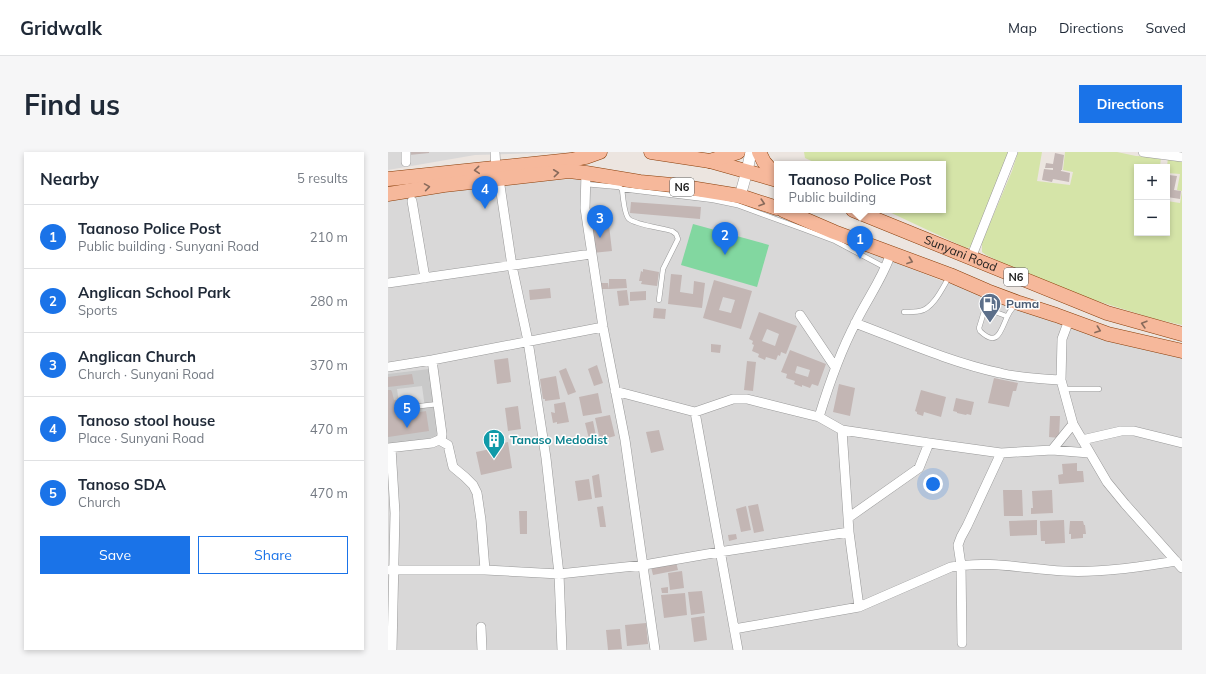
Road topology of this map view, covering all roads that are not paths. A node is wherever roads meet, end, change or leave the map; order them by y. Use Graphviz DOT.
graph roads {
  1 [pos="406,152"];
  2 [pos="495,152"];
  3 [pos="600,152"];
  4 [pos="651,152"];
  5 [pos="738,152"];
  6 [pos="751,152"];
  7 [pos="759,152"];
  8 [pos="1013,152"];
  9 [pos="1143,152"];
  10 [pos="586,154"];
  11 [pos="1182,157"];
  12 [pos="710,161"];
  13 [pos="406,162"];
  14 [pos="747,171"];
  15 [pos="498,174"];
  16 [pos="774,175"];
  17 [pos="585,178"];
  18 [pos="774,178"];
  19 [pos="388,179"];
  20 [pos="622,189"];
  21 [pos="388,194"];
  22 [pos="740,196"];
  23 [pos="412,201"];
  24 [pos="774,207"];
  25 [pos="790,213"];
  26 [pos="860,213"];
  27 [pos="890,253"];
  28 [pos="591,254"];
  29 [pos="971,258"];
  30 [pos="512,266"];
  31 [pos="886,268"];
  32 [pos="950,275"];
  33 [pos="425,278"];
  34 [pos="388,283"];
  35 [pos="987,292"];
  36 [pos="659,300"];
  37 [pos="1019,304"];
  38 [pos="985,308"];
  39 [pos="904,312"];
  40 [pos="800,315"];
  41 [pos="1006,316"];
  42 [pos="1069,320"];
  43 [pos="855,323"];
  44 [pos="603,327"];
  45 [pos="1182,334"];
  46 [pos="528,341"];
  47 [pos="1182,351"];
  48 [pos="432,360"];
  49 [pos="388,367"];
  50 [pos="836,367"];
  51 [pos="1062,384"];
  52 [pos="1099,389"];
  53 [pos="615,391"];
  54 [pos="438,404"];
  55 [pos="403,408"];
  56 [pos="695,412"];
  57 [pos="819,417"];
  58 [pos="1073,424"];
  59 [pos="842,430"];
  60 [pos="1082,440"];
  61 [pos="441,441"];
  62 [pos="929,443"];
  63 [pos="1182,443"];
  64 [pos="389,448"];
  65 [pos="1052,450"];
  66 [pos="1001,453"];
  67 [pos="1090,453"];
  68 [pos="848,518"];
  69 [pos="849,532"];
  70 [pos="719,552"];
  71 [pos="644,565"];
  72 [pos="961,565"];
  73 [pos="1179,565"];
  74 [pos="391,570"];
  75 [pos="485,570"];
  76 [pos="559,574"];
  77 [pos="858,608"];
  78 [pos="481,627"];
  79 [pos="734,629"];
  80 [pos="962,644"];
  81 [pos="392,650"];
  82 [pos="482,650"];
  83 [pos="562,650"];
  84 [pos="655,650"];
  85 [pos="738,650"];
  1 -- 13 [label="street"];
  2 -- 15 [label="street"];
  3 -- 10 [label="main road, N6"];
  4 -- 12 [label="main road"];
  5 -- 12 [label="main road"];
  6 -- 14 [label="street"];
  7 -- 16 [label="main road"];
  8 -- 29 [label="street"];
  9 -- 11 [label="street"];
  10 -- 15 [label="main road, N6"];
  12 -- 14 [label="main road"];
  14 -- 18 [label="main road"];
  14 -- 22 [label="street"];
  15 -- 17 [label="main road, N6, one-way"];
  15 -- 19 [label="main road, N6, one-way"];
  21 -- 15 [label="main road, N6, one-way"];
  15 -- 30 [label="street"];
  17 -- 20 [label="lane"];
  17 -- 22 [label="main road, N6"];
  17 -- 28 [label="street"];
  20 -- 31 [label="lane"];
  20 -- 36 [label="lane"];
  22 -- 24 [label="main road, N6, one-way"];
  23 -- 33 [label="street"];
  25 -- 27 [label="main road, N6"];
  26 -- 29 [label="main road, Sunyani Road / N6"];
  27 -- 31 [label="street"];
  27 -- 32 [label="main road, N6, one-way"];
  28 -- 30 [label="street"];
  28 -- 44 [label="street"];
  45 -- 29 [label="main road, Sunyani Road / N6, one-way"];
  30 -- 33 [label="street"];
  30 -- 46 [label="street"];
  31 -- 43 [label="street"];
  32 -- 35 [label="main road, N6"];
  32 -- 39 [label="lane"];
  33 -- 34 [label="street"];
  35 -- 37 [label="main road, N6"];
  35 -- 38 [label="lane"];
  37 -- 41 [label="lane"];
  37 -- 42 [label="main road, N6"];
  38 -- 41 [label="lane"];
  38 -- 41 [label="lane"];
  40 -- 50 [label="street"];
  42 -- 47 [label="main road, N6, one-way"];
  42 -- 51 [label="street"];
  43 -- 50 [label="street"];
  43 -- 51 [label="street"];
  44 -- 46 [label="street"];
  44 -- 53 [label="street"];
  46 -- 48 [label="street"];
  46 -- 76 [label="street"];
  48 -- 49 [label="street"];
  48 -- 54 [label="street"];
  50 -- 57 [label="street"];
  51 -- 52 [label="lane"];
  51 -- 58 [label="street"];
  53 -- 56 [label="street"];
  53 -- 71 [label="street"];
  54 -- 55 [label="lane"];
  54 -- 61 [label="street"];
  56 -- 57 [label="street"];
  56 -- 70 [label="street"];
  57 -- 59 [label="street"];
  58 -- 60 [label="street"];
  58 -- 65 [label="street"];
  59 -- 62 [label="street"];
  59 -- 68 [label="street"];
  60 -- 63 [label="street"];
  60 -- 67 [label="street"];
  61 -- 64 [label="street"];
  61 -- 75 [label="street"];
  62 -- 66 [label="street"];
  62 -- 68 [label="street"];
  64 -- 74 [label="street"];
  65 -- 66 [label="street"];
  65 -- 67 [label="street"];
  66 -- 72 [label="street"];
  67 -- 73 [label="street"];
  68 -- 69 [label="street"];
  69 -- 70 [label="street"];
  69 -- 77 [label="street"];
  70 -- 71 [label="street"];
  70 -- 79 [label="street"];
  71 -- 76 [label="street"];
  71 -- 84 [label="street"];
  72 -- 73 [label="street"];
  72 -- 77 [label="street"];
  72 -- 80 [label="street"];
  74 -- 75 [label="street"];
  74 -- 81 [label="street"];
  75 -- 76 [label="street"];
  76 -- 83 [label="street"];
  77 -- 79 [label="street"];
  78 -- 82 [label="street"];
  79 -- 85 [label="street"];
}
